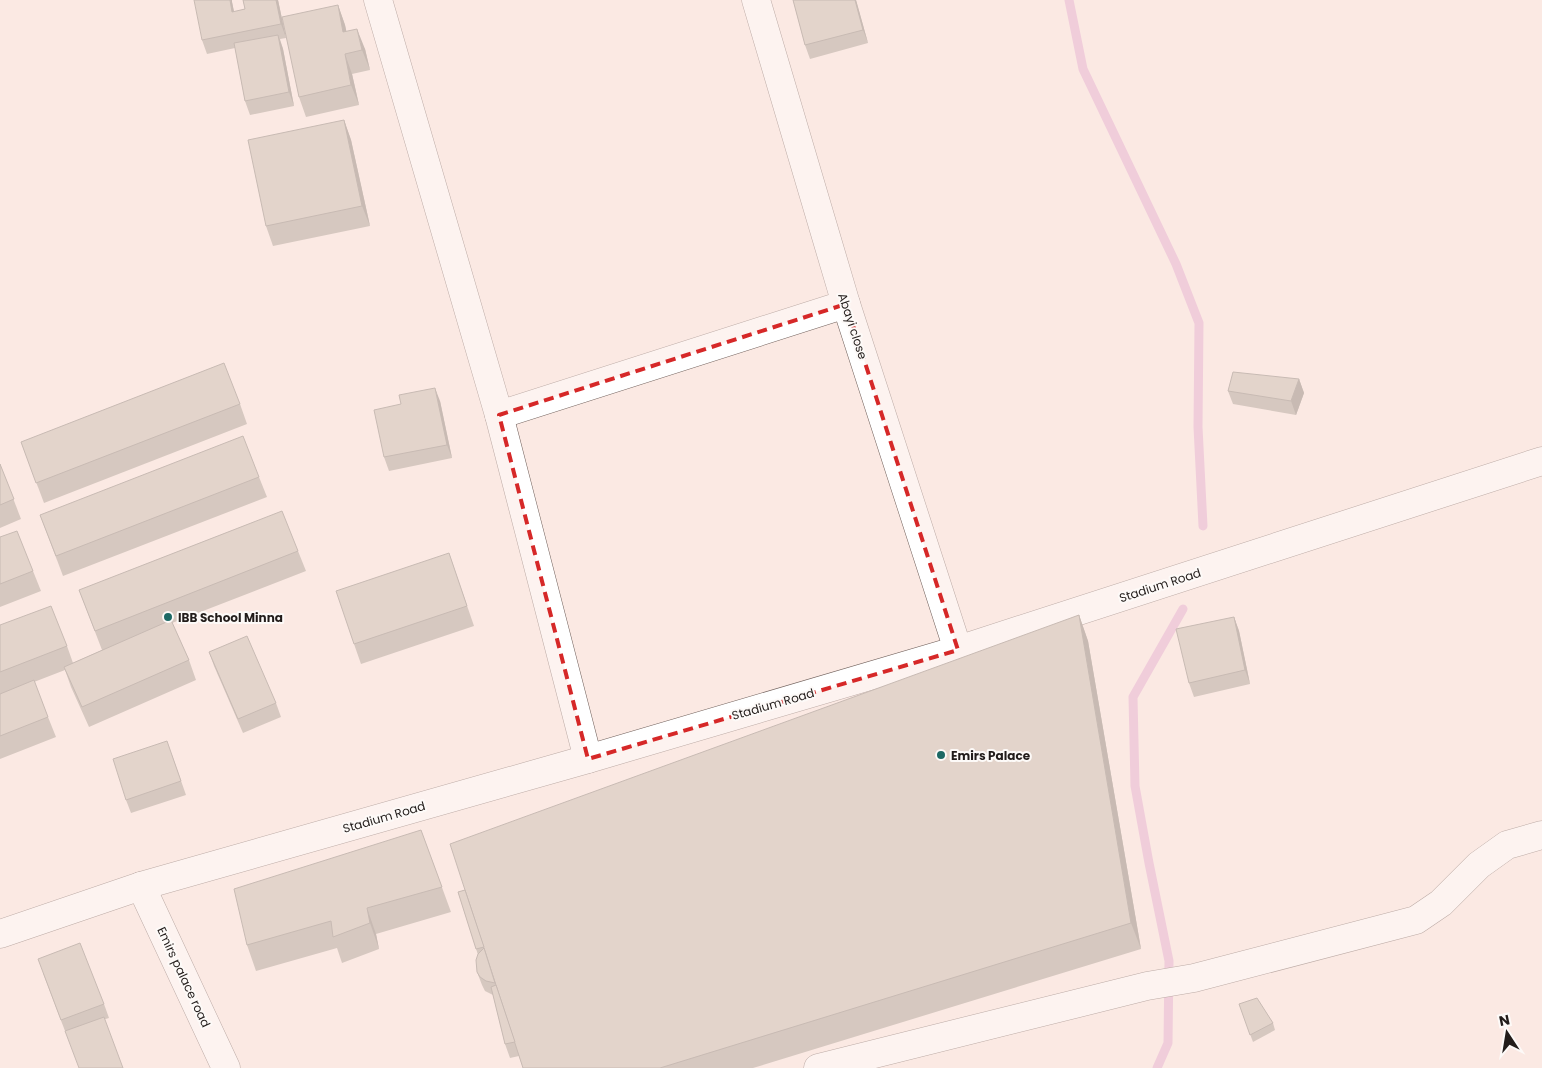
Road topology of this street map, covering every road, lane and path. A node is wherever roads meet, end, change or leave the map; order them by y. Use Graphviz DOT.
graph roads {
  1 [pos="378,0"];
  2 [pos="756,0"];
  3 [pos="846,304"];
  4 [pos="499,415"];
  5 [pos="1542,461"];
  6 [pos="958,650"];
  7 [pos="588,759"];
  8 [pos="1542,835"];
  9 [pos="141,886"];
  10 [pos="0,934"];
  11 [pos="824,1067"];
  12 [pos="226,1068"];
  1 -- 4 [label="street"];
  2 -- 3 [label="street, Abayi close"];
  3 -- 4 [label="street"];
  3 -- 6 [label="street, Abayi close"];
  4 -- 7 [label="street"];
  5 -- 6 [label="street, Stadium Road"];
  6 -- 7 [label="street, Stadium Road"];
  7 -- 9 [label="street, Stadium Road"];
  8 -- 11 [label="street"];
  9 -- 10 [label="street, Stadium Road"];
  9 -- 12 [label="street, Emirs palace road"];
}
